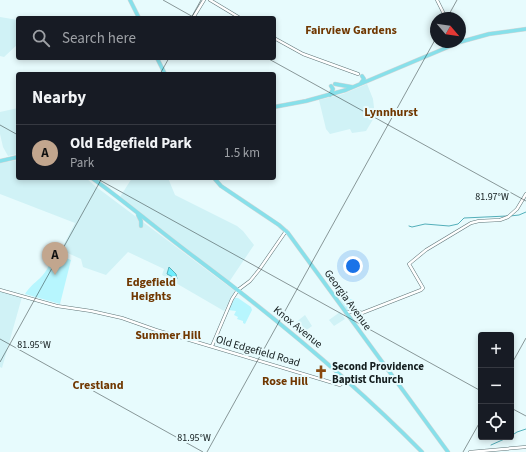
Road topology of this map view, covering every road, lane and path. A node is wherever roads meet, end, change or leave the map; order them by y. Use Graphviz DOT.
graph roads {
  1 [pos="130,0"];
  2 [pos="204,0"];
  3 [pos="210,0"];
  4 [pos="437,0"];
  5 [pos="443,12"];
  6 [pos="138,16"];
  7 [pos="194,16"];
  8 [pos="237,16"];
  9 [pos="526,30"];
  10 [pos="276,39"];
  11 [pos="466,40"];
  12 [pos="442,48"];
  13 [pos="158,60"];
  14 [pos="164,72"];
  15 [pos="360,75"];
  16 [pos="361,84"];
  17 [pos="353,87"];
  18 [pos="330,95"];
  19 [pos="276,107"];
  20 [pos="16,157"];
  21 [pos="0,161"];
  22 [pos="93,180"];
  23 [pos="93,180"];
  24 [pos="216,180"];
  25 [pos="526,194"];
  26 [pos="138,215"];
  27 [pos="141,226"];
  28 [pos="286,231"];
  29 [pos="230,285"];
  30 [pos="0,290"];
  31 [pos="238,290"];
  32 [pos="346,313"];
  33 [pos="212,346"];
  34 [pos="347,380"];
  35 [pos="526,446"];
  36 [pos="422,452"];
  37 [pos="448,452"];
  38 [pos="470,452"];
  1 -- 6 [label="main road"];
  2 -- 7 [label="street"];
  3 -- 8 [label="street"];
  4 -- 5 [label="street"];
  9 -- 11 [label="main road"];
  10 -- 15 [label="street"];
  12 -- 16 [label="main road"];
  13 -- 14 [label="main road"];
  15 -- 16 [label="main road"];
  16 -- 17 [label="main road"];
  17 -- 18 [label="main road"];
  17 -- 18 [label="main road"];
  18 -- 19 [label="main road"];
  20 -- 21 [label="main road"];
  22 -- 26 [label="main road, Knox Avenue"];
  23 -- 29 [label="main road, Knox Avenue"];
  24 -- 28 [label="main road, Georgia Avenue"];
  25 -- 32 [label="street"];
  26 -- 27 [label="main road"];
  26 -- 29 [label="main road, Knox Avenue"];
  28 -- 31 [label="street"];
  28 -- 32 [label="main road, Georgia Avenue"];
  29 -- 31 [label="main road, Knox Avenue"];
  30 -- 33 [label="street, Old Edgefield Road"];
  31 -- 33 [label="street"];
  31 -- 34 [label="main road, Knox Avenue"];
  32 -- 37 [label="main road, Georgia Avenue"];
  33 -- 34 [label="street, Old Edgefield Road"];
  34 -- 36 [label="main road, Knox Avenue"];
  35 -- 38 [label="street"];
}
